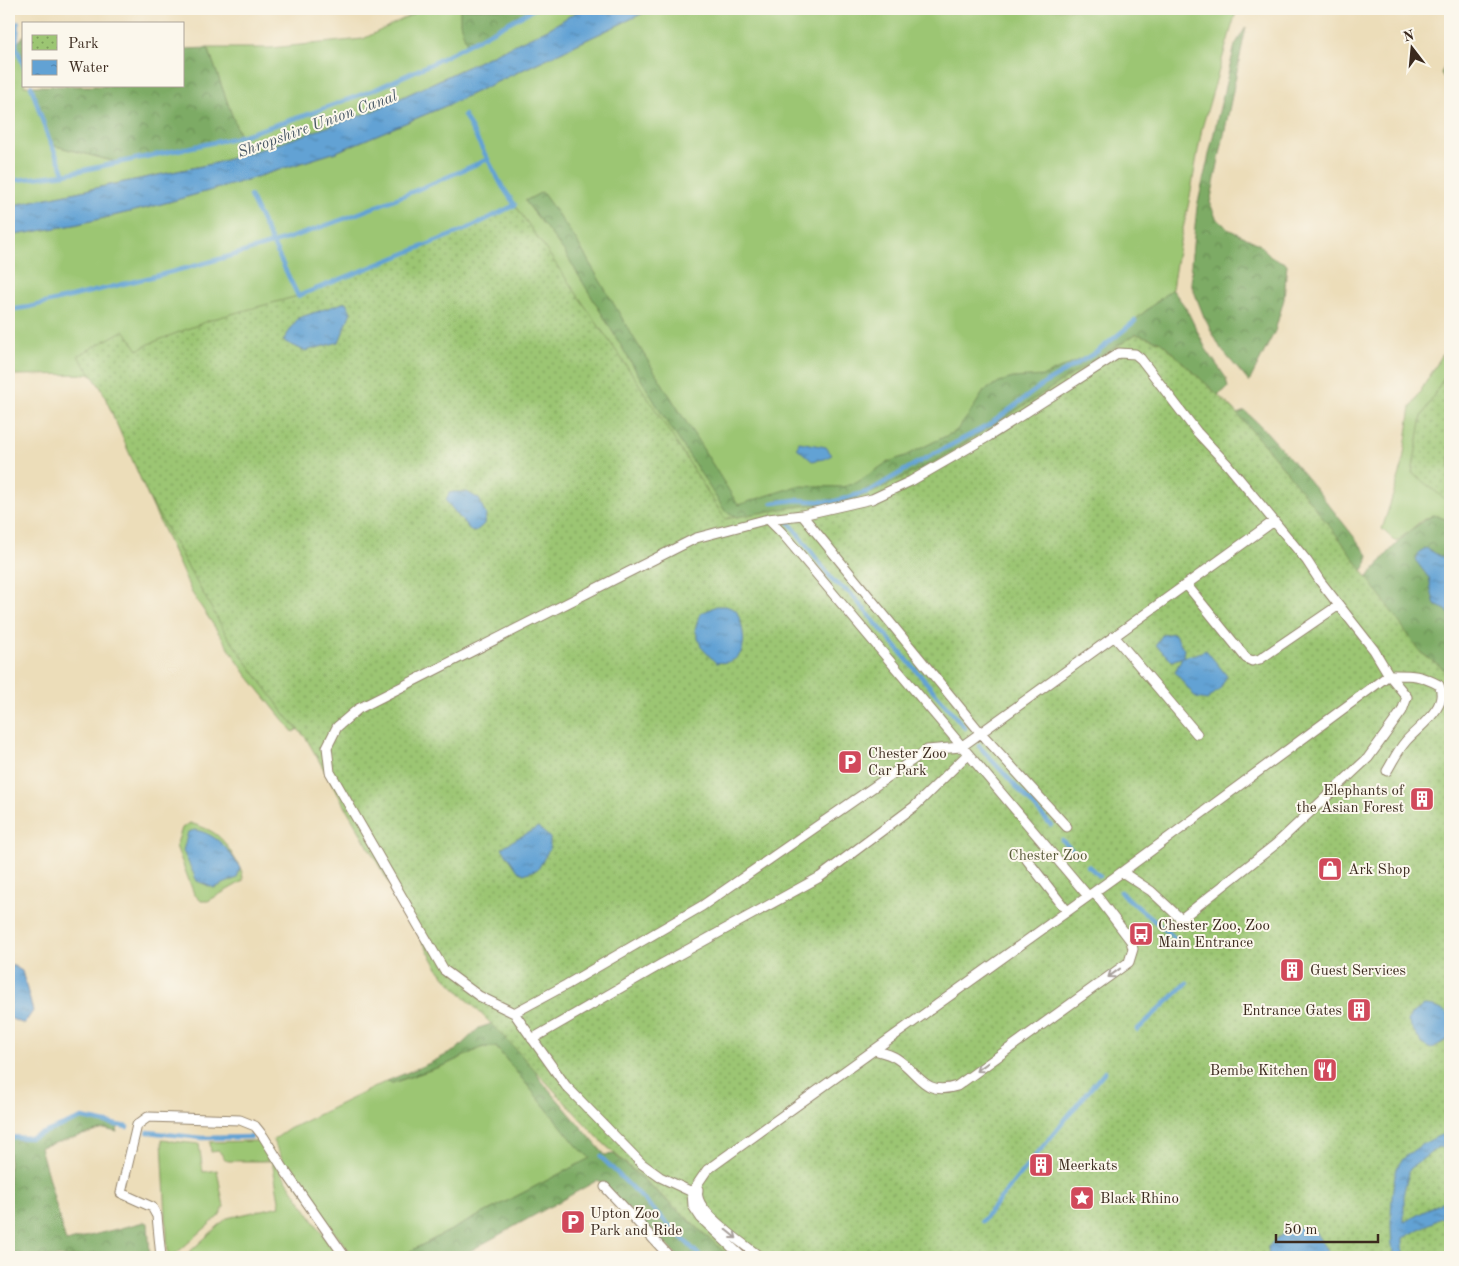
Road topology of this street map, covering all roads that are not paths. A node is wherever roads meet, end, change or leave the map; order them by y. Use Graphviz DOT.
graph roads {
  1 [pos="802,515"];
  2 [pos="768,519"];
  3 [pos="1274,521"];
  4 [pos="1186,584"];
  5 [pos="1339,605"];
  6 [pos="1114,636"];
  7 [pos="1389,675"];
  8 [pos="980,732"];
  9 [pos="1197,734"];
  10 [pos="961,747"];
  11 [pos="968,754"];
  12 [pos="1387,771"];
  13 [pos="1067,827"];
  14 [pos="1024,856"];
  15 [pos="1122,872"];
  16 [pos="1091,894"];
  17 [pos="1067,911"];
  18 [pos="514,1013"];
  19 [pos="532,1039"];
  20 [pos="874,1050"];
  21 [pos="698,1181"];
  22 [pos="605,1187"];
  23 [pos="692,1192"];
  24 [pos="162,1257"];
  25 [pos="345,1257"];
  26 [pos="670,1257"];
  27 [pos="742,1257"];
  28 [pos="760,1257"];
  1 -- 2 [label="lane"];
  1 -- 3 [label="lane"];
  1 -- 8 [label="lane"];
  2 -- 10 [label="lane"];
  2 -- 18 [label="lane"];
  3 -- 4 [label="lane"];
  3 -- 5 [label="lane"];
  4 -- 5 [label="lane"];
  4 -- 6 [label="lane"];
  5 -- 7 [label="lane"];
  6 -- 8 [label="lane"];
  6 -- 9 [label="lane"];
  7 -- 12 [label="lane"];
  7 -- 15 [label="lane"];
  7 -- 15 [label="lane"];
  8 -- 10 [label="lane"];
  8 -- 13 [label="lane"];
  10 -- 11 [label="lane"];
  10 -- 18 [label="lane"];
  11 -- 16 [label="lane"];
  11 -- 19 [label="lane"];
  14 -- 17 [label="lane"];
  15 -- 16 [label="lane"];
  16 -- 17 [label="lane"];
  16 -- 20 [label="lane, one-way"];
  17 -- 20 [label="lane"];
  18 -- 19 [label="lane"];
  19 -- 23 [label="lane"];
  20 -- 21 [label="lane"];
  21 -- 23 [label="lane"];
  21 -- 28 [label="lane, one-way"];
  22 -- 26 [label="lane"];
  23 -- 27 [label="lane"];
  24 -- 25 [label="lane"];
}
